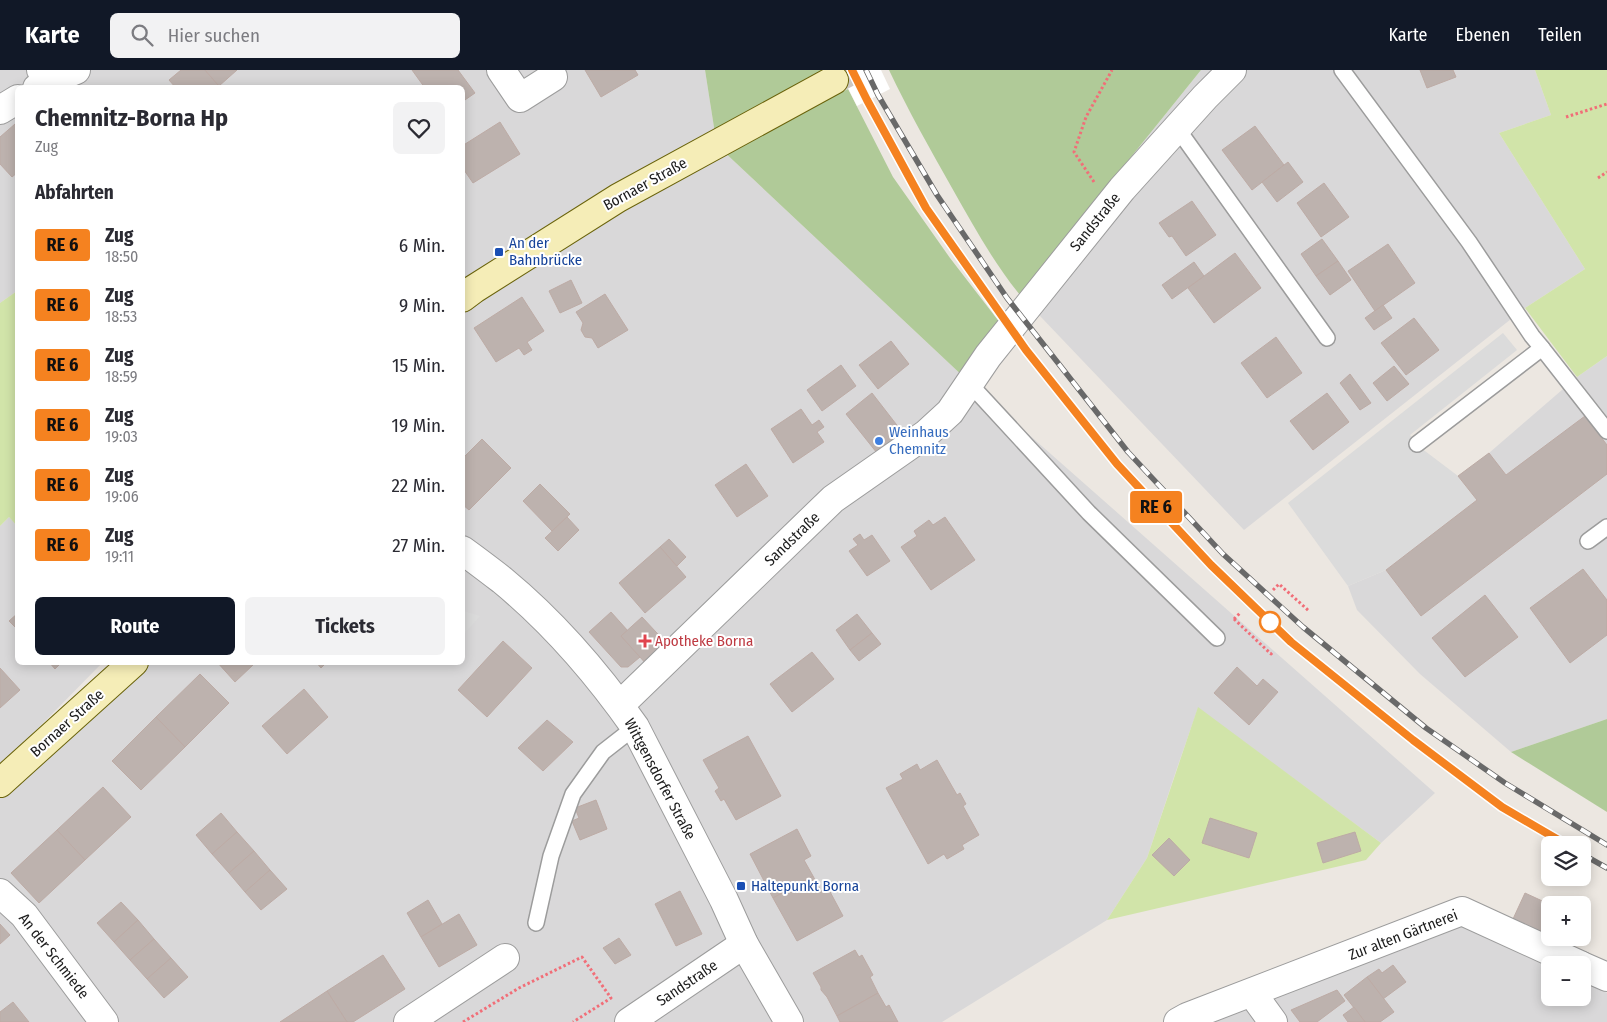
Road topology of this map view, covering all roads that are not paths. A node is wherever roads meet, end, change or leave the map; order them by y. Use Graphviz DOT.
graph roads {
  1 [pos="76,70"];
  2 [pos="501,70"];
  3 [pos="1232,70"];
  4 [pos="1342,70"];
  5 [pos="553,77"];
  6 [pos="834,80"];
  7 [pos="45,81"];
  8 [pos="15,101"];
  9 [pos="0,110"];
  10 [pos="1177,128"];
  11 [pos="465,296"];
  12 [pos="1327,338"];
  13 [pos="1542,348"];
  14 [pos="969,383"];
  15 [pos="1607,431"];
  16 [pos="1418,444"];
  17 [pos="1607,527"];
  18 [pos="1588,541"];
  19 [pos="465,552"];
  20 [pos="1217,638"];
  21 [pos="131,665"];
  22 [pos="620,705"];
  23 [pos="635,727"];
  24 [pos="0,783"];
  25 [pos="0,893"];
  26 [pos="536,923"];
  27 [pos="744,944"];
  28 [pos="1559,956"];
  29 [pos="505,958"];
  30 [pos="1591,970"];
  31 [pos="1607,977"];
  32 [pos="1252,993"];
  33 [pos="104,1022"];
  34 [pos="408,1022"];
  35 [pos="629,1022"];
  36 [pos="789,1022"];
  37 [pos="1178,1022"];
  38 [pos="1273,1022"];
  1 -- 7 [label="street"];
  2 -- 5 [label="street"];
  3 -- 10 [label="street, Sandstraße"];
  4 -- 13 [label="lane"];
  6 -- 11 [label="main road, Bornaer Straße"];
  8 -- 9 [label="street"];
  10 -- 12 [label="lane"];
  10 -- 14 [label="street, Sandstraße"];
  13 -- 15 [label="lane"];
  13 -- 16 [label="lane"];
  14 -- 20 [label="lane"];
  14 -- 22 [label="street, Sandstraße"];
  17 -- 18 [label="lane"];
  19 -- 22 [label="street, Wittgensdorfer Straße"];
  21 -- 24 [label="main road, Bornaer Straße"];
  22 -- 23 [label="street, Wittgensdorfer Straße"];
  23 -- 26 [label="lane"];
  23 -- 27 [label="street, Wittgensdorfer Straße"];
  25 -- 33 [label="street, An der Schmiede"];
  27 -- 35 [label="street, Sandstraße"];
  27 -- 36 [label="street, Wittgensdorfer Straße"];
  28 -- 32 [label="street, Zur alten Gärtnerei"];
  29 -- 34 [label="street"];
  30 -- 31 [label="street, Zur alten Gärtnerei"];
  32 -- 37 [label="street, Zur alten Gärtnerei"];
  32 -- 38 [label="street"];
}
